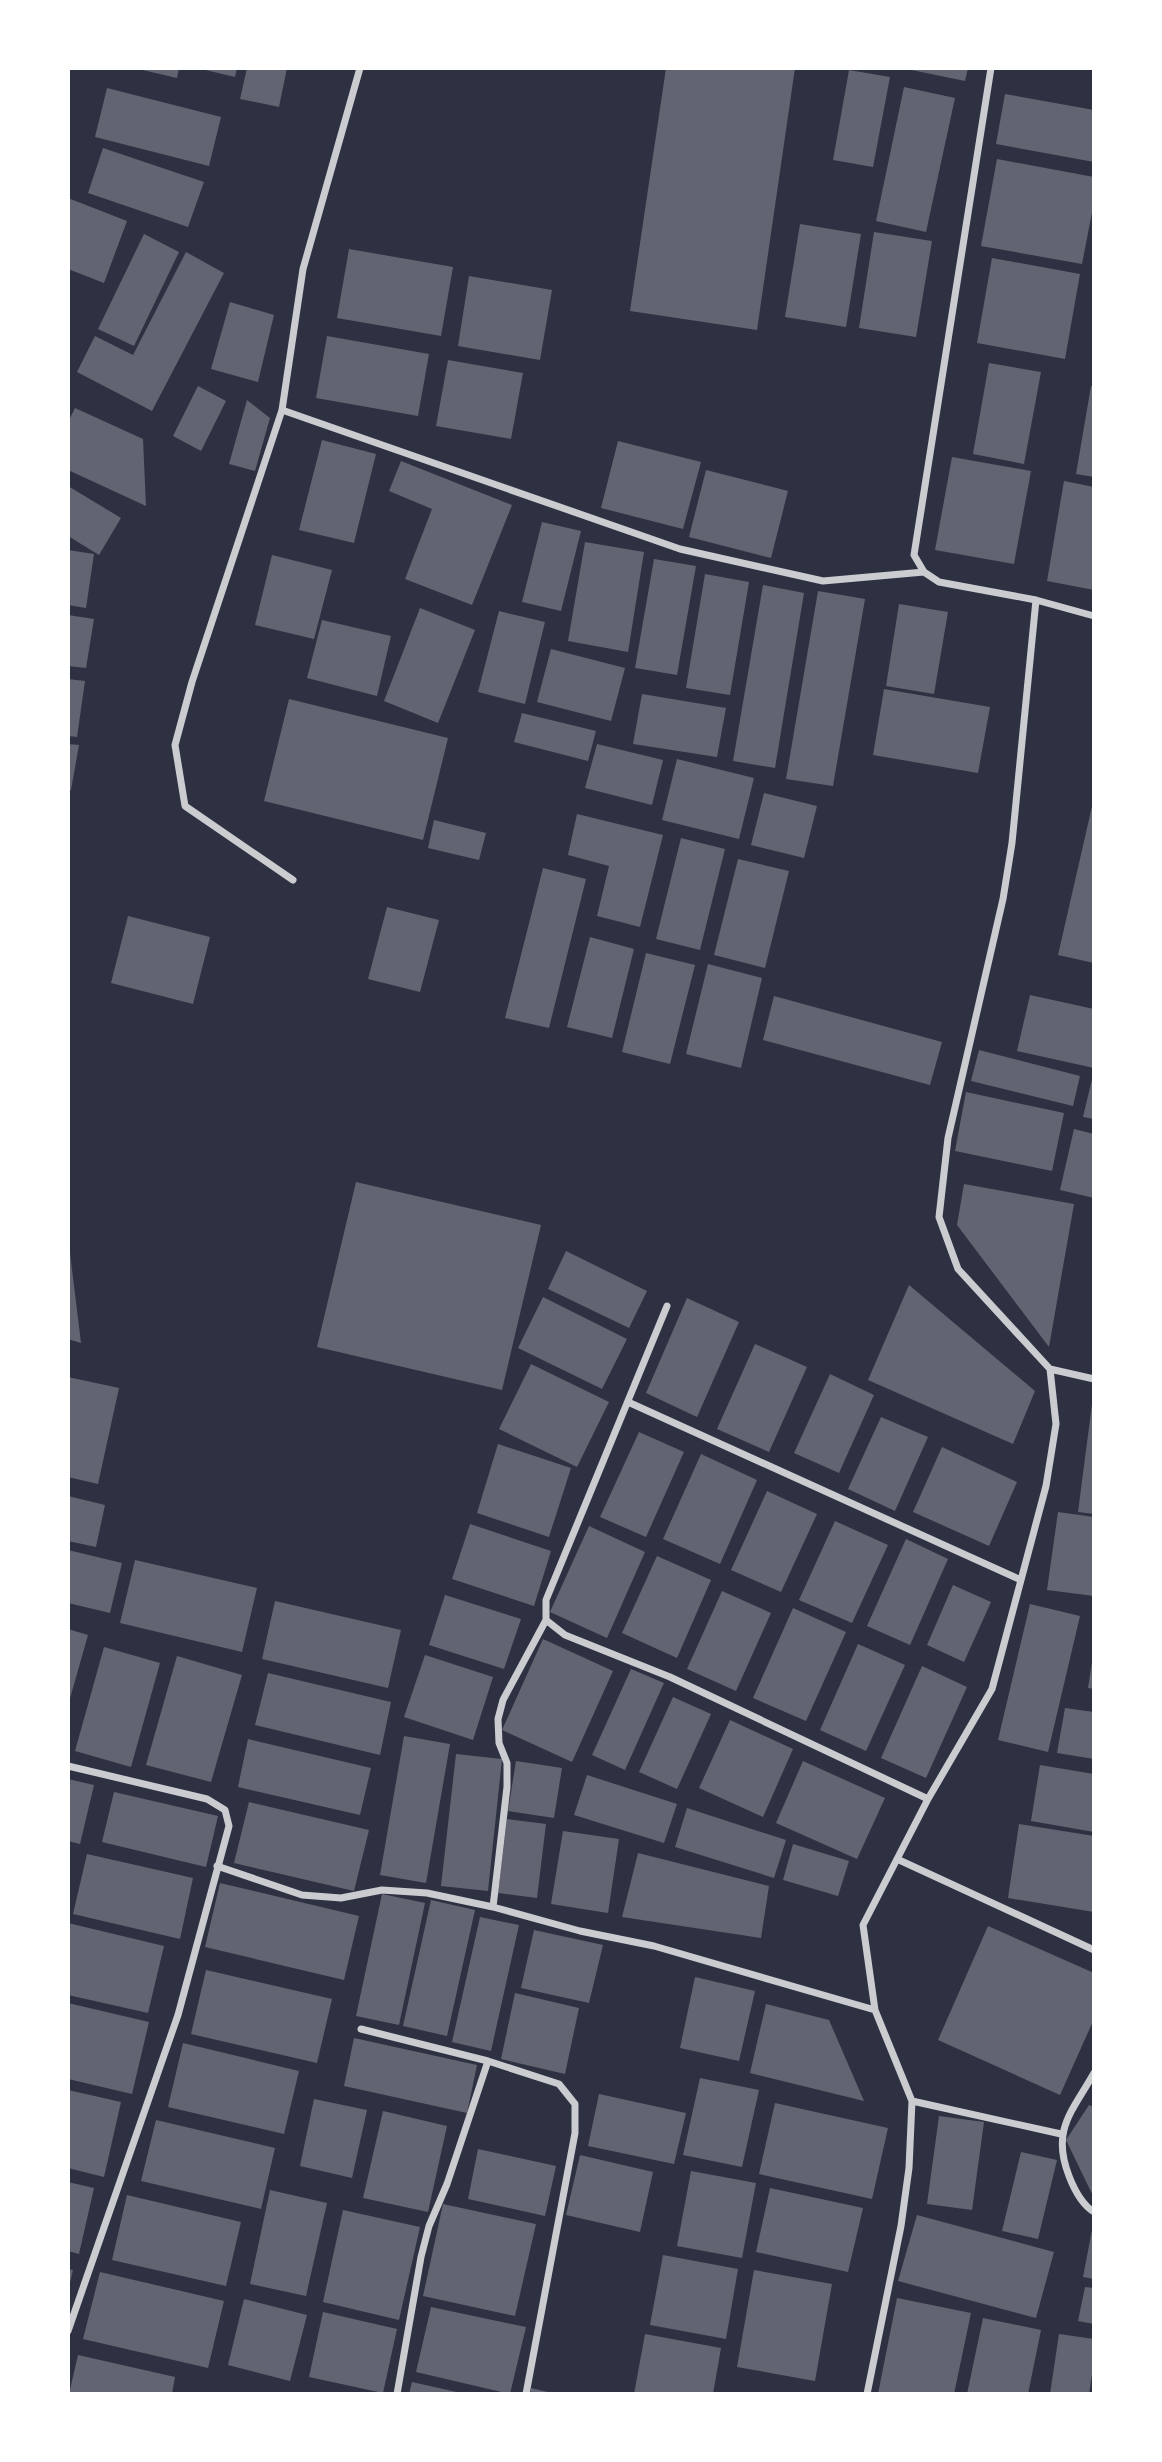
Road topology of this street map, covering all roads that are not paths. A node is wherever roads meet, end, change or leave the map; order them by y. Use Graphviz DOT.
graph roads {
  1 [pos="360,68"];
  2 [pos="991,68"];
  3 [pos="282,410"];
  4 [pos="924,572"];
  5 [pos="1036,600"];
  6 [pos="1094,616"];
  7 [pos="293,880"];
  8 [pos="667,1306"];
  9 [pos="1050,1368"];
  10 [pos="1094,1379"];
  11 [pos="628,1402"];
  12 [pos="1021,1580"];
  13 [pos="546,1620"];
  14 [pos="68,1766"];
  15 [pos="928,1799"];
  16 [pos="897,1859"];
  17 [pos="217,1866"];
  18 [pos="493,1907"];
  19 [pos="1094,1950"];
  20 [pos="875,2011"];
  21 [pos="361,2029"];
  22 [pos="488,2061"];
  23 [pos="1094,2073"];
  24 [pos="912,2101"];
  25 [pos="1061,2134"];
  26 [pos="1094,2212"];
  27 [pos="68,2331"];
  28 [pos="397,2394"];
  29 [pos="526,2394"];
  30 [pos="867,2394"];
  1 -- 3 [label="street"];
  2 -- 4 [label="street"];
  3 -- 4 [label="street"];
  3 -- 7 [label="street"];
  4 -- 5 [label="street"];
  5 -- 6 [label="street"];
  5 -- 9 [label="street"];
  8 -- 11 [label="street"];
  9 -- 10 [label="street"];
  9 -- 12 [label="street"];
  11 -- 12 [label="street"];
  11 -- 13 [label="street"];
  12 -- 15 [label="street"];
  13 -- 15 [label="street"];
  13 -- 18 [label="street"];
  14 -- 17 [label="street"];
  15 -- 16 [label="street"];
  16 -- 19 [label="street"];
  16 -- 20 [label="street"];
  17 -- 18 [label="street"];
  17 -- 27 [label="street"];
  18 -- 20 [label="street"];
  20 -- 24 [label="street"];
  21 -- 22 [label="street"];
  22 -- 28 [label="street"];
  22 -- 29 [label="street"];
  23 -- 25 [label="street"];
  24 -- 25 [label="street"];
  24 -- 30 [label="street"];
  25 -- 26 [label="street"];
}
